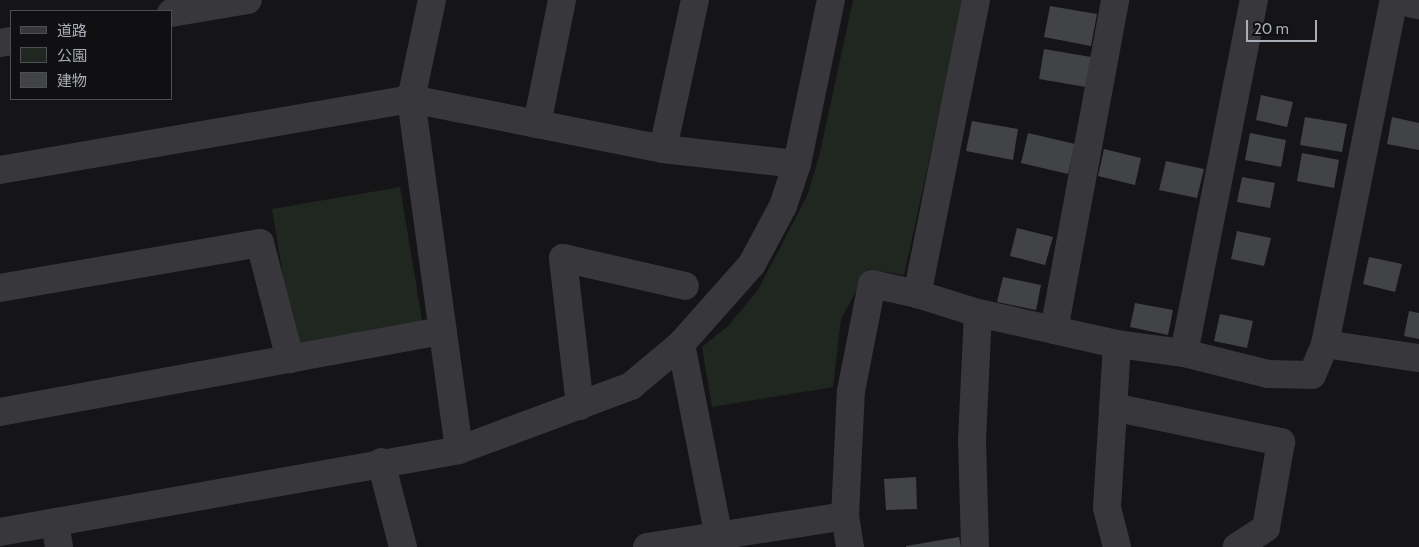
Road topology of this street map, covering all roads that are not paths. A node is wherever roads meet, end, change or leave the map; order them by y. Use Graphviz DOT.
graph roads {
  1 [pos="248,0"];
  2 [pos="432,0"];
  3 [pos="562,0"];
  4 [pos="695,0"];
  5 [pos="831,0"];
  6 [pos="976,0"];
  7 [pos="1114,0"];
  8 [pos="1254,0"];
  9 [pos="1394,0"];
  10 [pos="1419,5"];
  11 [pos="172,13"];
  12 [pos="411,99"];
  13 [pos="537,124"];
  14 [pos="663,148"];
  15 [pos="797,164"];
  16 [pos="0,170"];
  17 [pos="685,286"];
  18 [pos="0,288"];
  19 [pos="917,294"];
  20 [pos="978,313"];
  21 [pos="1054,330"];
  22 [pos="443,331"];
  23 [pos="680,344"];
  24 [pos="1117,344"];
  25 [pos="1325,344"];
  26 [pos="1184,353"];
  27 [pos="1419,358"];
  28 [pos="290,359"];
  29 [pos="580,406"];
  30 [pos="1114,407"];
  31 [pos="0,412"];
  32 [pos="459,450"];
  33 [pos="381,462"];
  34 [pos="845,516"];
  35 [pos="0,532"];
  36 [pos="57,535"];
  37 [pos="720,541"];
  38 [pos="403,547"];
  39 [pos="647,547"];
  40 [pos="850,547"];
  41 [pos="976,547"];
  42 [pos="1117,547"];
  43 [pos="1237,547"];
  1 -- 11 [label="street"];
  2 -- 12 [label="street"];
  3 -- 13 [label="street"];
  4 -- 14 [label="street"];
  5 -- 15 [label="street"];
  6 -- 19 [label="street"];
  7 -- 21 [label="street"];
  8 -- 26 [label="street"];
  9 -- 10 [label="street"];
  9 -- 25 [label="street"];
  12 -- 13 [label="street"];
  12 -- 16 [label="street"];
  12 -- 22 [label="street"];
  13 -- 14 [label="street"];
  14 -- 15 [label="street"];
  15 -- 23 [label="street"];
  17 -- 29 [label="street"];
  18 -- 28 [label="street"];
  19 -- 20 [label="street"];
  19 -- 34 [label="street"];
  20 -- 21 [label="street"];
  20 -- 41 [label="street"];
  21 -- 24 [label="street"];
  22 -- 28 [label="street"];
  22 -- 32 [label="street"];
  23 -- 29 [label="street"];
  23 -- 37 [label="street"];
  24 -- 26 [label="street"];
  24 -- 30 [label="street"];
  25 -- 26 [label="street"];
  25 -- 27 [label="street"];
  28 -- 31 [label="street"];
  29 -- 32 [label="street"];
  30 -- 42 [label="street"];
  30 -- 43 [label="street"];
  32 -- 33 [label="street"];
  33 -- 36 [label="street"];
  33 -- 38 [label="street"];
  34 -- 37 [label="street"];
  34 -- 40 [label="street"];
  35 -- 36 [label="street"];
  37 -- 39 [label="street"];
}
